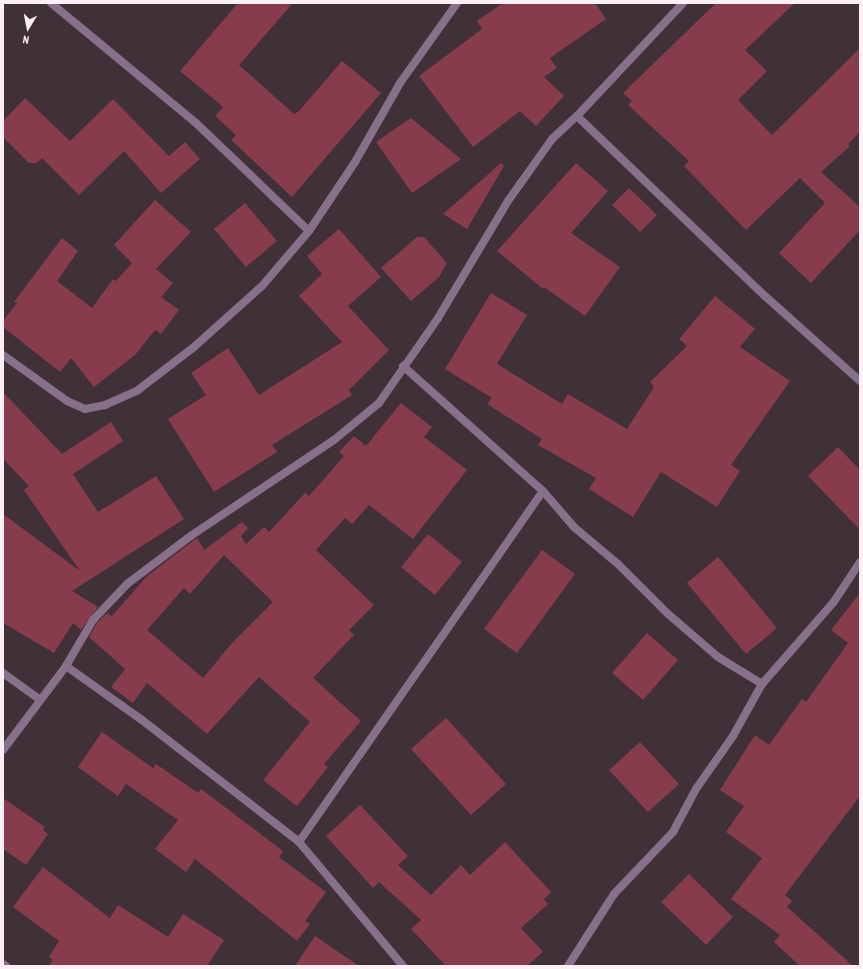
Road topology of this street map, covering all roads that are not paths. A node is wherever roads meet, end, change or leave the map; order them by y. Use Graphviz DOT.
graph roads {
  1 [pos="51,3"];
  2 [pos="457,3"];
  3 [pos="683,3"];
  4 [pos="576,116"];
  5 [pos="309,231"];
  6 [pos="3,355"];
  7 [pos="403,366"];
  8 [pos="860,381"];
  9 [pos="543,491"];
  10 [pos="860,562"];
  11 [pos="66,666"];
  12 [pos="3,673"];
  13 [pos="762,684"];
  14 [pos="39,699"];
  15 [pos="3,750"];
  16 [pos="299,842"];
  17 [pos="3,964"];
  18 [pos="6,966"];
  19 [pos="403,966"];
  20 [pos="568,966"];
  1 -- 5 [label="street"];
  2 -- 5 [label="street"];
  3 -- 4 [label="street"];
  4 -- 7 [label="street"];
  4 -- 8 [label="street"];
  5 -- 6 [label="street"];
  7 -- 9 [label="street"];
  7 -- 11 [label="street"];
  9 -- 13 [label="street"];
  9 -- 16 [label="street"];
  10 -- 13 [label="street"];
  11 -- 14 [label="street"];
  11 -- 16 [label="street"];
  12 -- 14 [label="street"];
  13 -- 20 [label="street"];
  14 -- 15 [label="street"];
  16 -- 19 [label="street"];
  17 -- 18 [label="street"];
}
